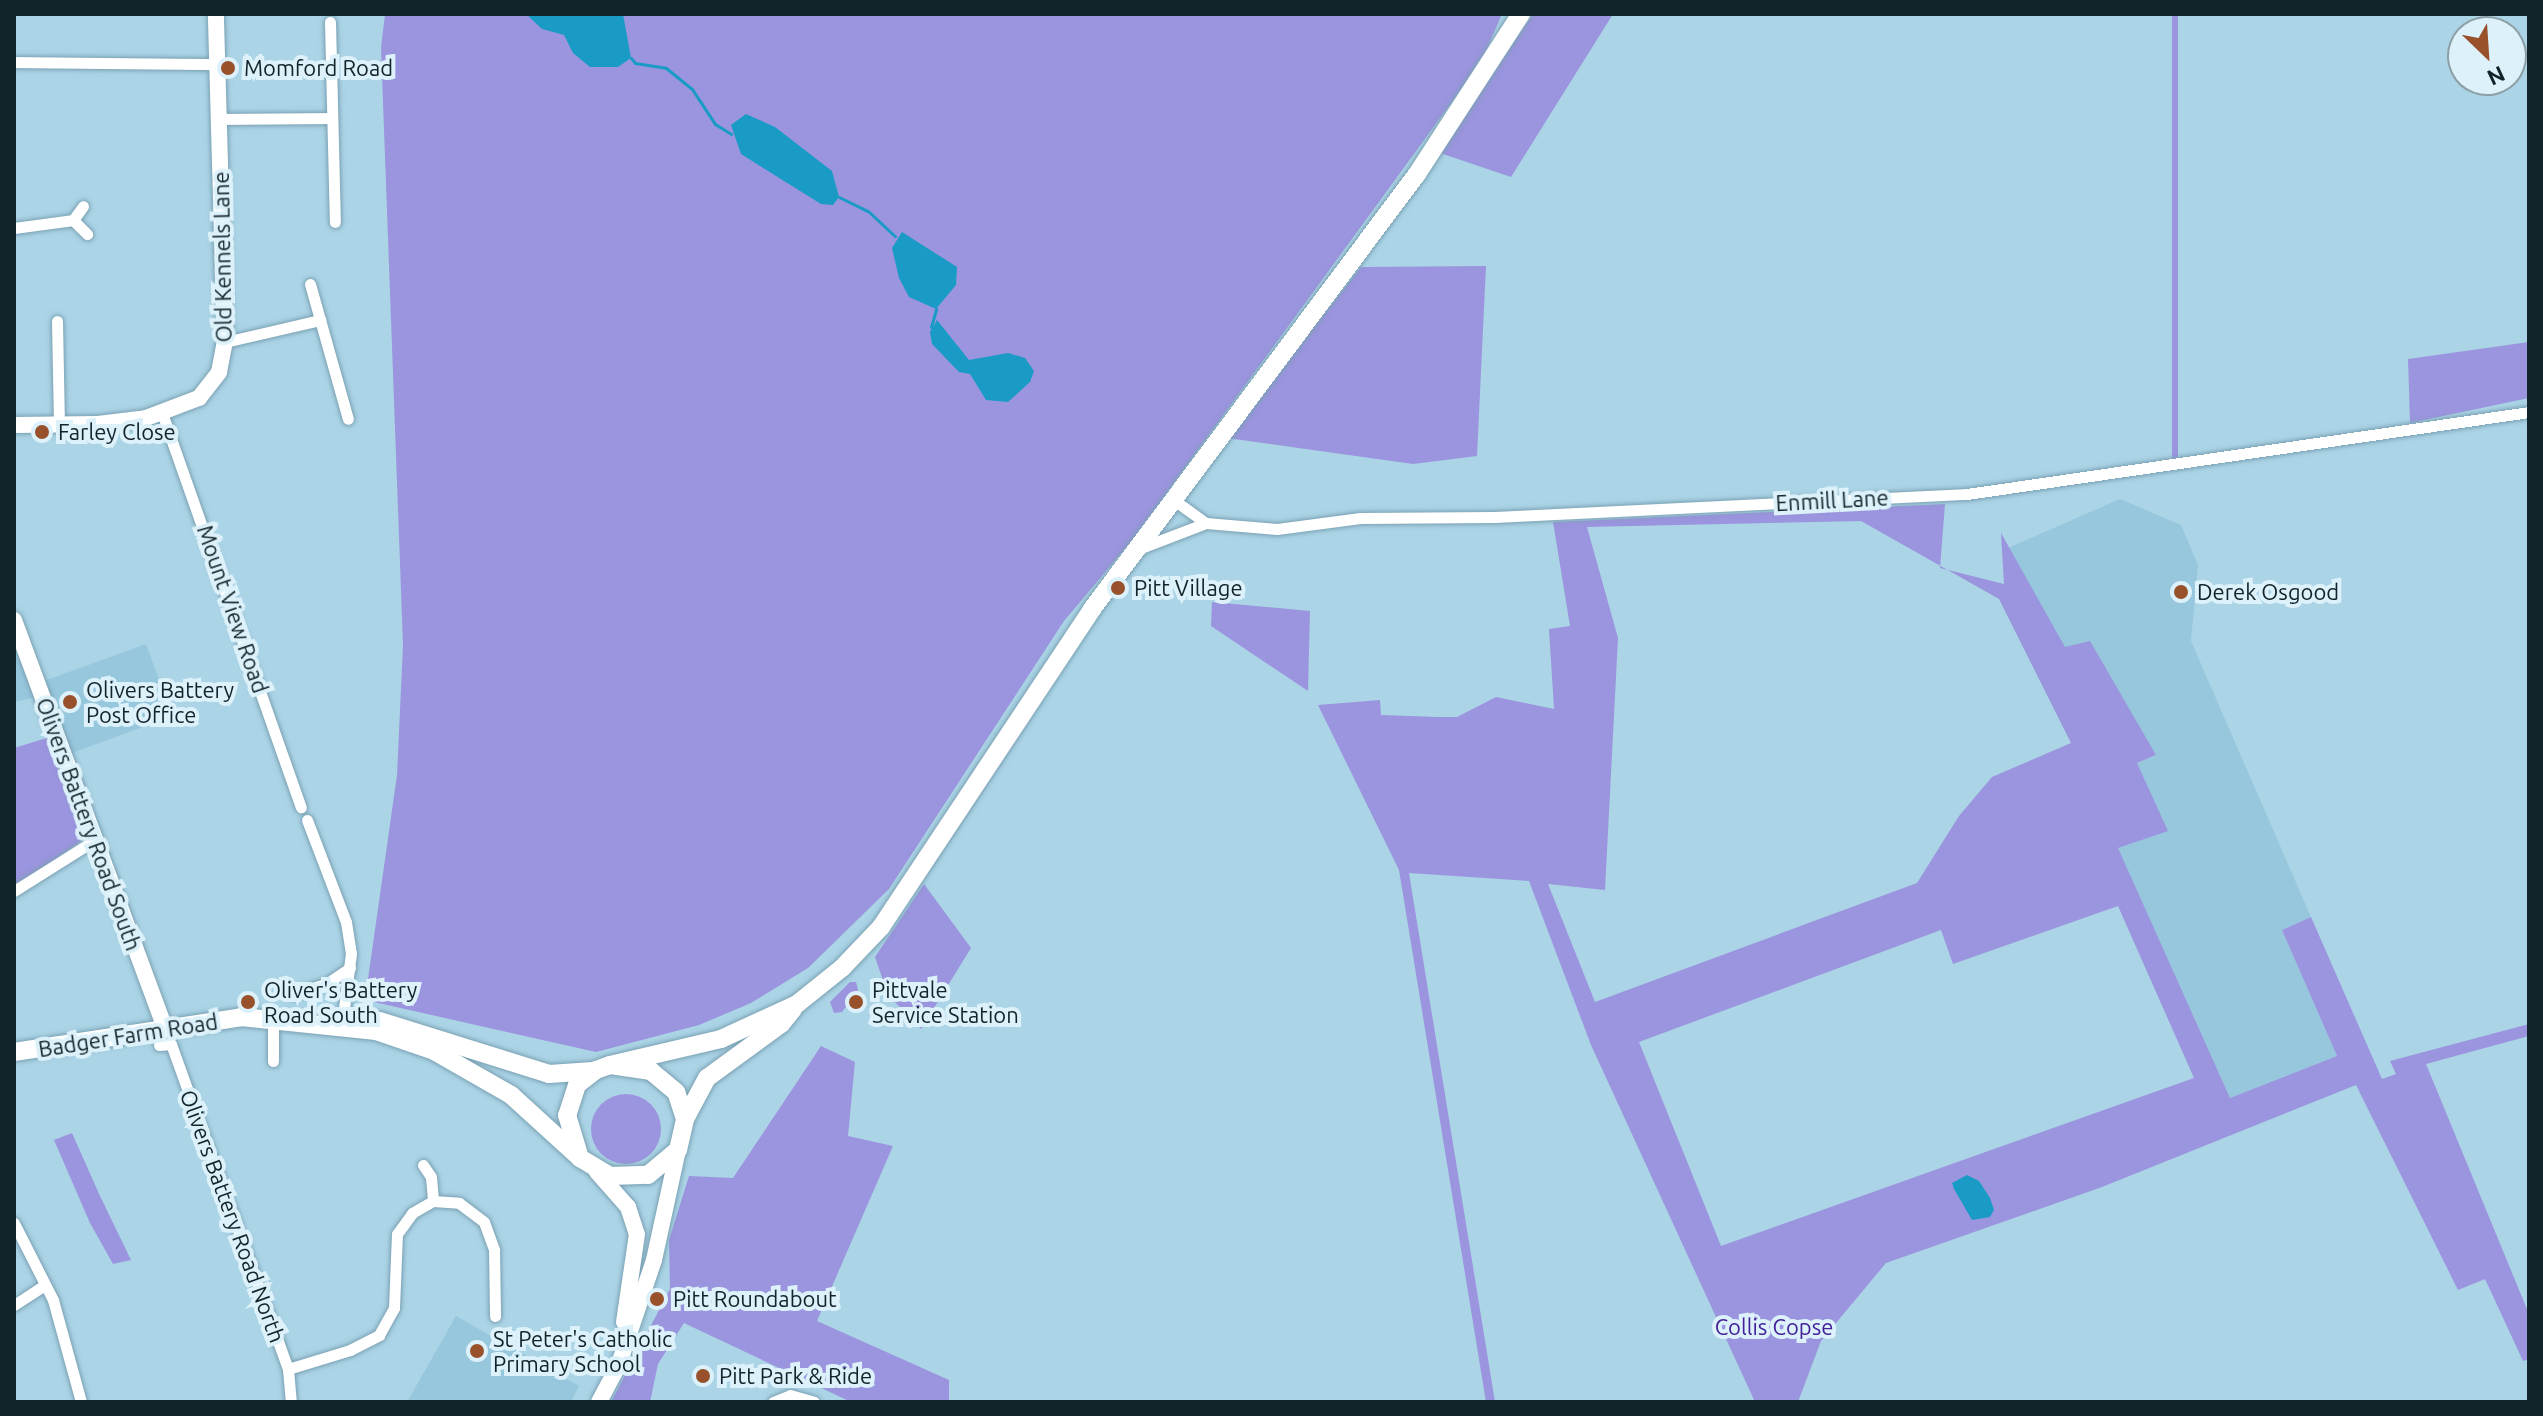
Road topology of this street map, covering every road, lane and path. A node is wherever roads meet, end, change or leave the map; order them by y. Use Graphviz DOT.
graph roads {
  1 [pos="216,14"];
  2 [pos="1521,14"];
  3 [pos="330,22"];
  4 [pos="14,62"];
  5 [pos="219,64"];
  6 [pos="331,118"];
  7 [pos="220,119"];
  8 [pos="83,206"];
  9 [pos="73,220"];
  10 [pos="335,222"];
  11 [pos="14,228"];
  12 [pos="87,234"];
  13 [pos="310,284"];
  14 [pos="320,320"];
  15 [pos="57,321"];
  16 [pos="225,342"];
  17 [pos="2529,412"];
  18 [pos="162,413"];
  19 [pos="348,419"];
  20 [pos="59,424"];
  21 [pos="14,425"];
  22 [pos="1174,500"];
  23 [pos="1206,523"];
  24 [pos="1136,550"];
  25 [pos="16,631"];
  26 [pos="301,807"];
  27 [pos="307,820"];
  28 [pos="95,840"];
  29 [pos="14,891"];
  30 [pos="350,968"];
  31 [pos="293,994"];
  32 [pos="797,1004"];
  33 [pos="343,1016"];
  34 [pos="273,1017"];
  35 [pos="376,1031"];
  36 [pos="162,1037"];
  37 [pos="14,1052"];
  38 [pos="273,1061"];
  39 [pos="603,1068"];
  40 [pos="685,1119"];
  41 [pos="678,1150"];
  42 [pos="586,1163"];
  43 [pos="423,1165"];
  44 [pos="433,1201"];
  45 [pos="14,1223"];
  46 [pos="43,1286"];
  47 [pos="14,1305"];
  48 [pos="495,1316"];
  49 [pos="288,1369"];
  50 [pos="602,1396"];
  51 [pos="81,1402"];
  52 [pos="291,1402"];
  53 [pos="773,1402"];
  54 [pos="814,1402"];
  1 -- 5 [label="street, Old Kennels Lane"];
  2 -- 22 [label="main road"];
  3 -- 6 [label="street"];
  4 -- 5 [label="street"];
  5 -- 7 [label="street, Old Kennels Lane"];
  6 -- 7 [label="street"];
  6 -- 10 [label="street"];
  7 -- 16 [label="street, Old Kennels Lane"];
  8 -- 9 [label="street"];
  9 -- 11 [label="street"];
  9 -- 12 [label="street"];
  13 -- 14 [label="street"];
  14 -- 16 [label="street"];
  14 -- 19 [label="street"];
  15 -- 20 [label="street"];
  16 -- 18 [label="street, Old Kennels Lane"];
  17 -- 23 [label="street, Enmill Lane"];
  18 -- 20 [label="street, Old Kennels Lane"];
  18 -- 26 [label="street, Mount View Road"];
  20 -- 21 [label="street, Old Kennels Lane"];
  22 -- 23 [label="street"];
  22 -- 24 [label="main road"];
  23 -- 24 [label="street, Enmill Lane"];
  24 -- 32 [label="main road"];
  25 -- 28 [label="street, Olivers Battery Road South"];
  27 -- 30 [label="street"];
  28 -- 29 [label="street"];
  28 -- 36 [label="street, Olivers Battery Road South"];
  30 -- 31 [label="street"];
  30 -- 33 [label="street"];
  32 -- 39 [label="main road"];
  32 -- 40 [label="main road"];
  33 -- 34 [label="main road, Badger Farm Road"];
  33 -- 35 [label="street, Badger Farm Road"];
  33 -- 39 [label="main road, Badger Farm Road"];
  34 -- 35 [label="main road, Badger Farm Road"];
  34 -- 36 [label="main road, Badger Farm Road"];
  34 -- 38 [label="street"];
  35 -- 42 [label="main road, Badger Farm Road"];
  36 -- 37 [label="main road, Badger Farm Road"];
  36 -- 49 [label="street, Olivers Battery Road North"];
  39 -- 40 [label="main road"];
  39 -- 42 [label="main road"];
  40 -- 41 [label="main road"];
  41 -- 42 [label="main road"];
  41 -- 50 [label="street"];
  42 -- 50 [label="street"];
  43 -- 44 [label="street"];
  44 -- 48 [label="street"];
  44 -- 49 [label="street"];
  45 -- 46 [label="street"];
  46 -- 47 [label="street"];
  46 -- 51 [label="street"];
  49 -- 52 [label="street, Olivers Battery Road North"];
  53 -- 54 [label="street"];
}
